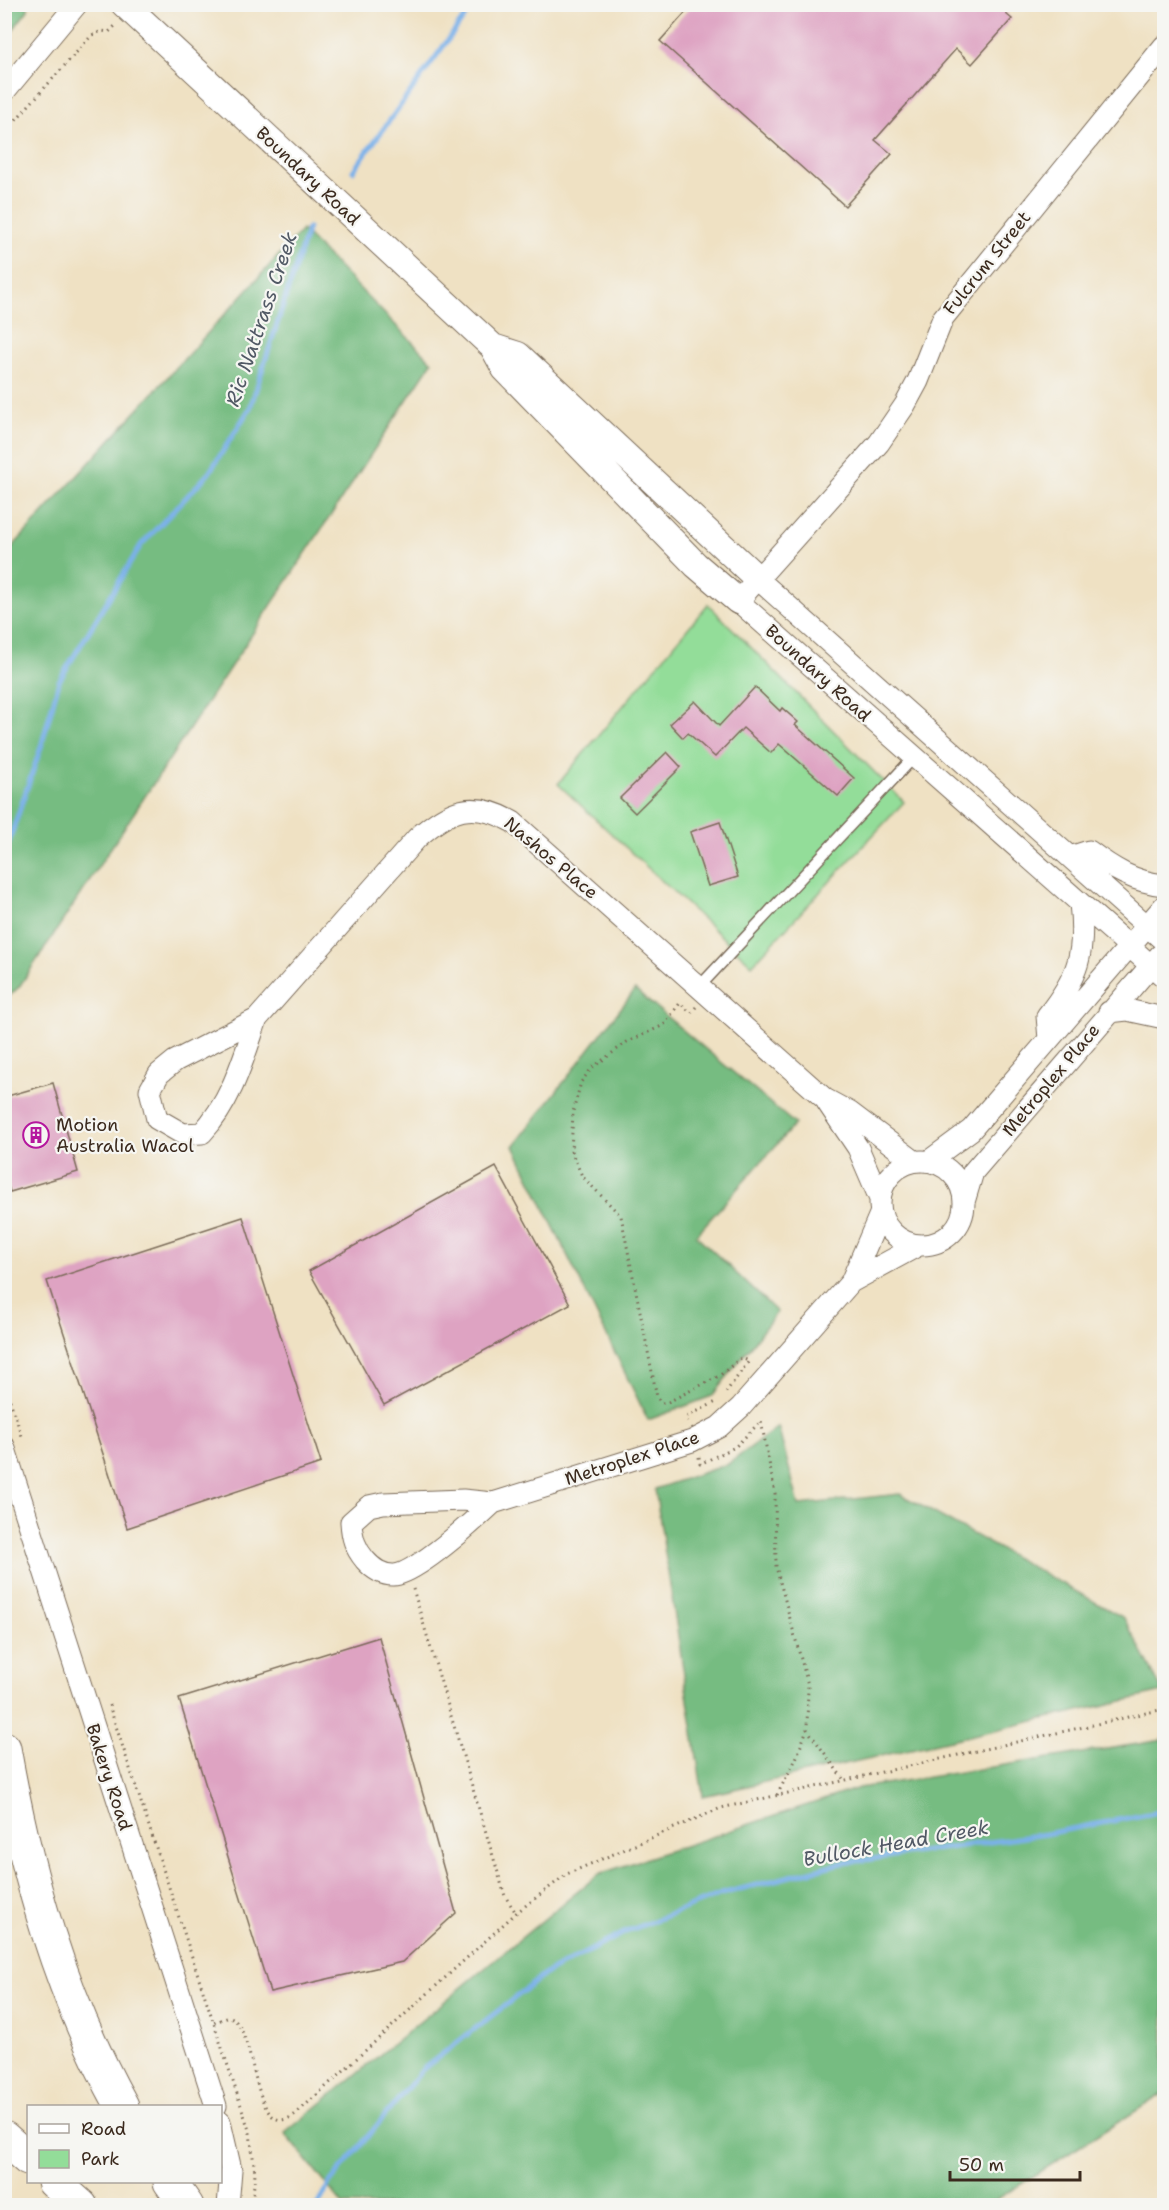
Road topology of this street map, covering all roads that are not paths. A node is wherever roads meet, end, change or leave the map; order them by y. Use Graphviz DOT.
graph roads {
  1 [pos="77,4"];
  2 [pos="124,4"];
  3 [pos="1164,46"];
  4 [pos="4,92"];
  5 [pos="493,347"];
  6 [pos="759,580"];
  7 [pos="738,601"];
  8 [pos="913,758"];
  9 [pos="1070,857"];
  10 [pos="1164,885"];
  11 [pos="1080,903"];
  12 [pos="1164,906"];
  13 [pos="1148,926"];
  14 [pos="1164,941"];
  15 [pos="1131,947"];
  16 [pos="1160,964"];
  17 [pos="703,991"];
  18 [pos="1109,1012"];
  19 [pos="1164,1018"];
  20 [pos="257,1019"];
  21 [pos="1049,1039"];
  22 [pos="825,1100"];
  23 [pos="922,1161"];
  24 [pos="964,1202"];
  25 [pos="880,1205"];
  26 [pos="919,1245"];
  27 [pos="851,1282"];
  28 [pos="14,1442"];
  29 [pos="493,1503"];
  30 [pos="4,1748"];
  31 [pos="122,2105"];
  32 [pos="216,2105"];
  33 [pos="222,2131"];
  34 [pos="4,2138"];
  35 [pos="27,2158"];
  36 [pos="56,2183"];
  37 [pos="171,2183"];
  38 [pos="81,2205"];
  39 [pos="187,2205"];
  40 [pos="228,2205"];
  1 -- 4 [label="street"];
  2 -- 5 [label="street, Boundary Road"];
  3 -- 6 [label="street, Fulcrum Street"];
  5 -- 6 [label="street, Boundary Road"];
  5 -- 7 [label="street, Boundary Road"];
  6 -- 7 [label="street, Fulcrum Street"];
  6 -- 9 [label="street, Boundary Road"];
  7 -- 8 [label="street, Boundary Road"];
  8 -- 11 [label="street, Boundary Road"];
  8 -- 17 [label="lane"];
  9 -- 10 [label="street"];
  9 -- 13 [label="street, Boundary Road"];
  11 -- 15 [label="street, Boundary Road"];
  11 -- 21 [label="street"];
  12 -- 13 [label="street, Metroplex Place"];
  13 -- 14 [label="street, Boundary Road"];
  13 -- 15 [label="street, Metroplex Place"];
  15 -- 16 [label="street, Boundary Road"];
  15 -- 21 [label="street, Metroplex Place"];
  16 -- 18 [label="street, Metroplex Place"];
  17 -- 20 [label="street, Nashos Place"];
  17 -- 22 [label="street, Nashos Place"];
  18 -- 19 [label="street"];
  18 -- 24 [label="street, Metroplex Place"];
  20 -- 20 [label="street, Nashos Place"];
  21 -- 23 [label="street, Metroplex Place"];
  22 -- 23 [label="street, Nashos Place"];
  22 -- 25 [label="street, Nashos Place"];
  23 -- 24 [label="street"];
  23 -- 25 [label="street"];
  24 -- 26 [label="street"];
  25 -- 26 [label="street"];
  25 -- 27 [label="street, Metroplex Place"];
  26 -- 27 [label="street, Metroplex Place"];
  27 -- 29 [label="street, Metroplex Place"];
  28 -- 32 [label="street, Bakery Road"];
  29 -- 29 [label="street, Metroplex Place"];
  30 -- 31 [label="highway"];
  33 -- 40 [label="street"];
  34 -- 35 [label="highway"];
  36 -- 38 [label="highway"];
  37 -- 39 [label="highway"];
}
